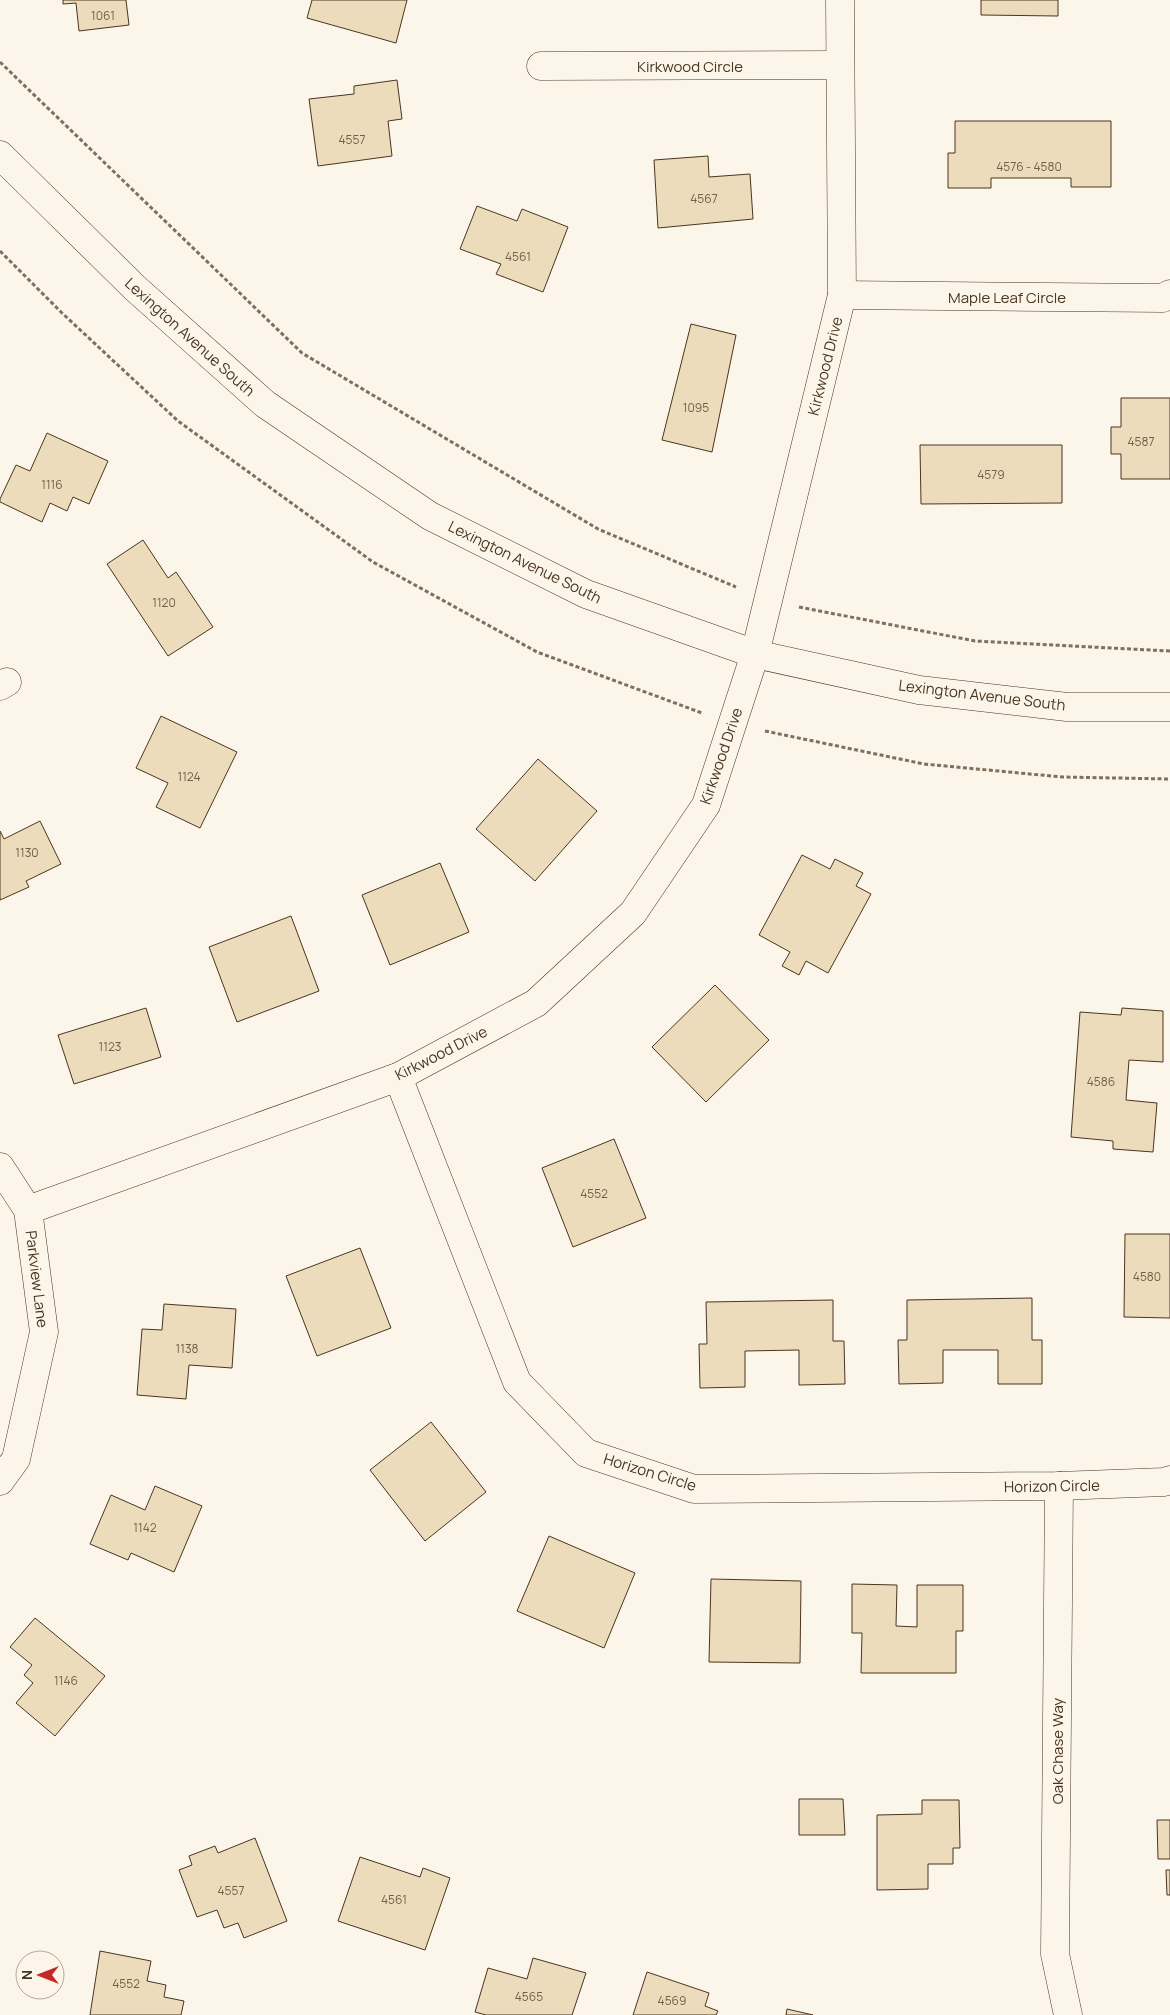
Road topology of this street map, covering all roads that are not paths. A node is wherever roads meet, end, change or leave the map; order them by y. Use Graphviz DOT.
graph roads {
  1 [pos="840,0"];
  2 [pos="541,66"];
  3 [pos="839,66"];
  4 [pos="0,155"];
  5 [pos="1170,294"];
  6 [pos="842,296"];
  7 [pos="755,654"];
  8 [pos="1170,707"];
  9 [pos="398,1077"];
  10 [pos="0,1166"];
  11 [pos="28,1210"];
  12 [pos="1170,1480"];
  13 [pos="0,1481"];
  14 [pos="1059,1486"];
  15 [pos="1068,2015"];
  1 -- 3 [label="street, Kirkwood Drive"];
  2 -- 3 [label="street, Kirkwood Circle"];
  3 -- 6 [label="street, Kirkwood Drive"];
  4 -- 7 [label="street, Lexington Avenue South"];
  5 -- 6 [label="street, Maple Leaf Circle"];
  6 -- 7 [label="street, Kirkwood Drive"];
  7 -- 8 [label="street, Lexington Avenue South"];
  7 -- 9 [label="street, Kirkwood Drive"];
  9 -- 11 [label="street, Kirkwood Drive"];
  9 -- 14 [label="street, Horizon Circle"];
  10 -- 11 [label="street, Parkview Lane"];
  11 -- 13 [label="street, Parkview Lane"];
  12 -- 14 [label="street, Horizon Circle"];
  14 -- 15 [label="street, Oak Chase Way"];
}
